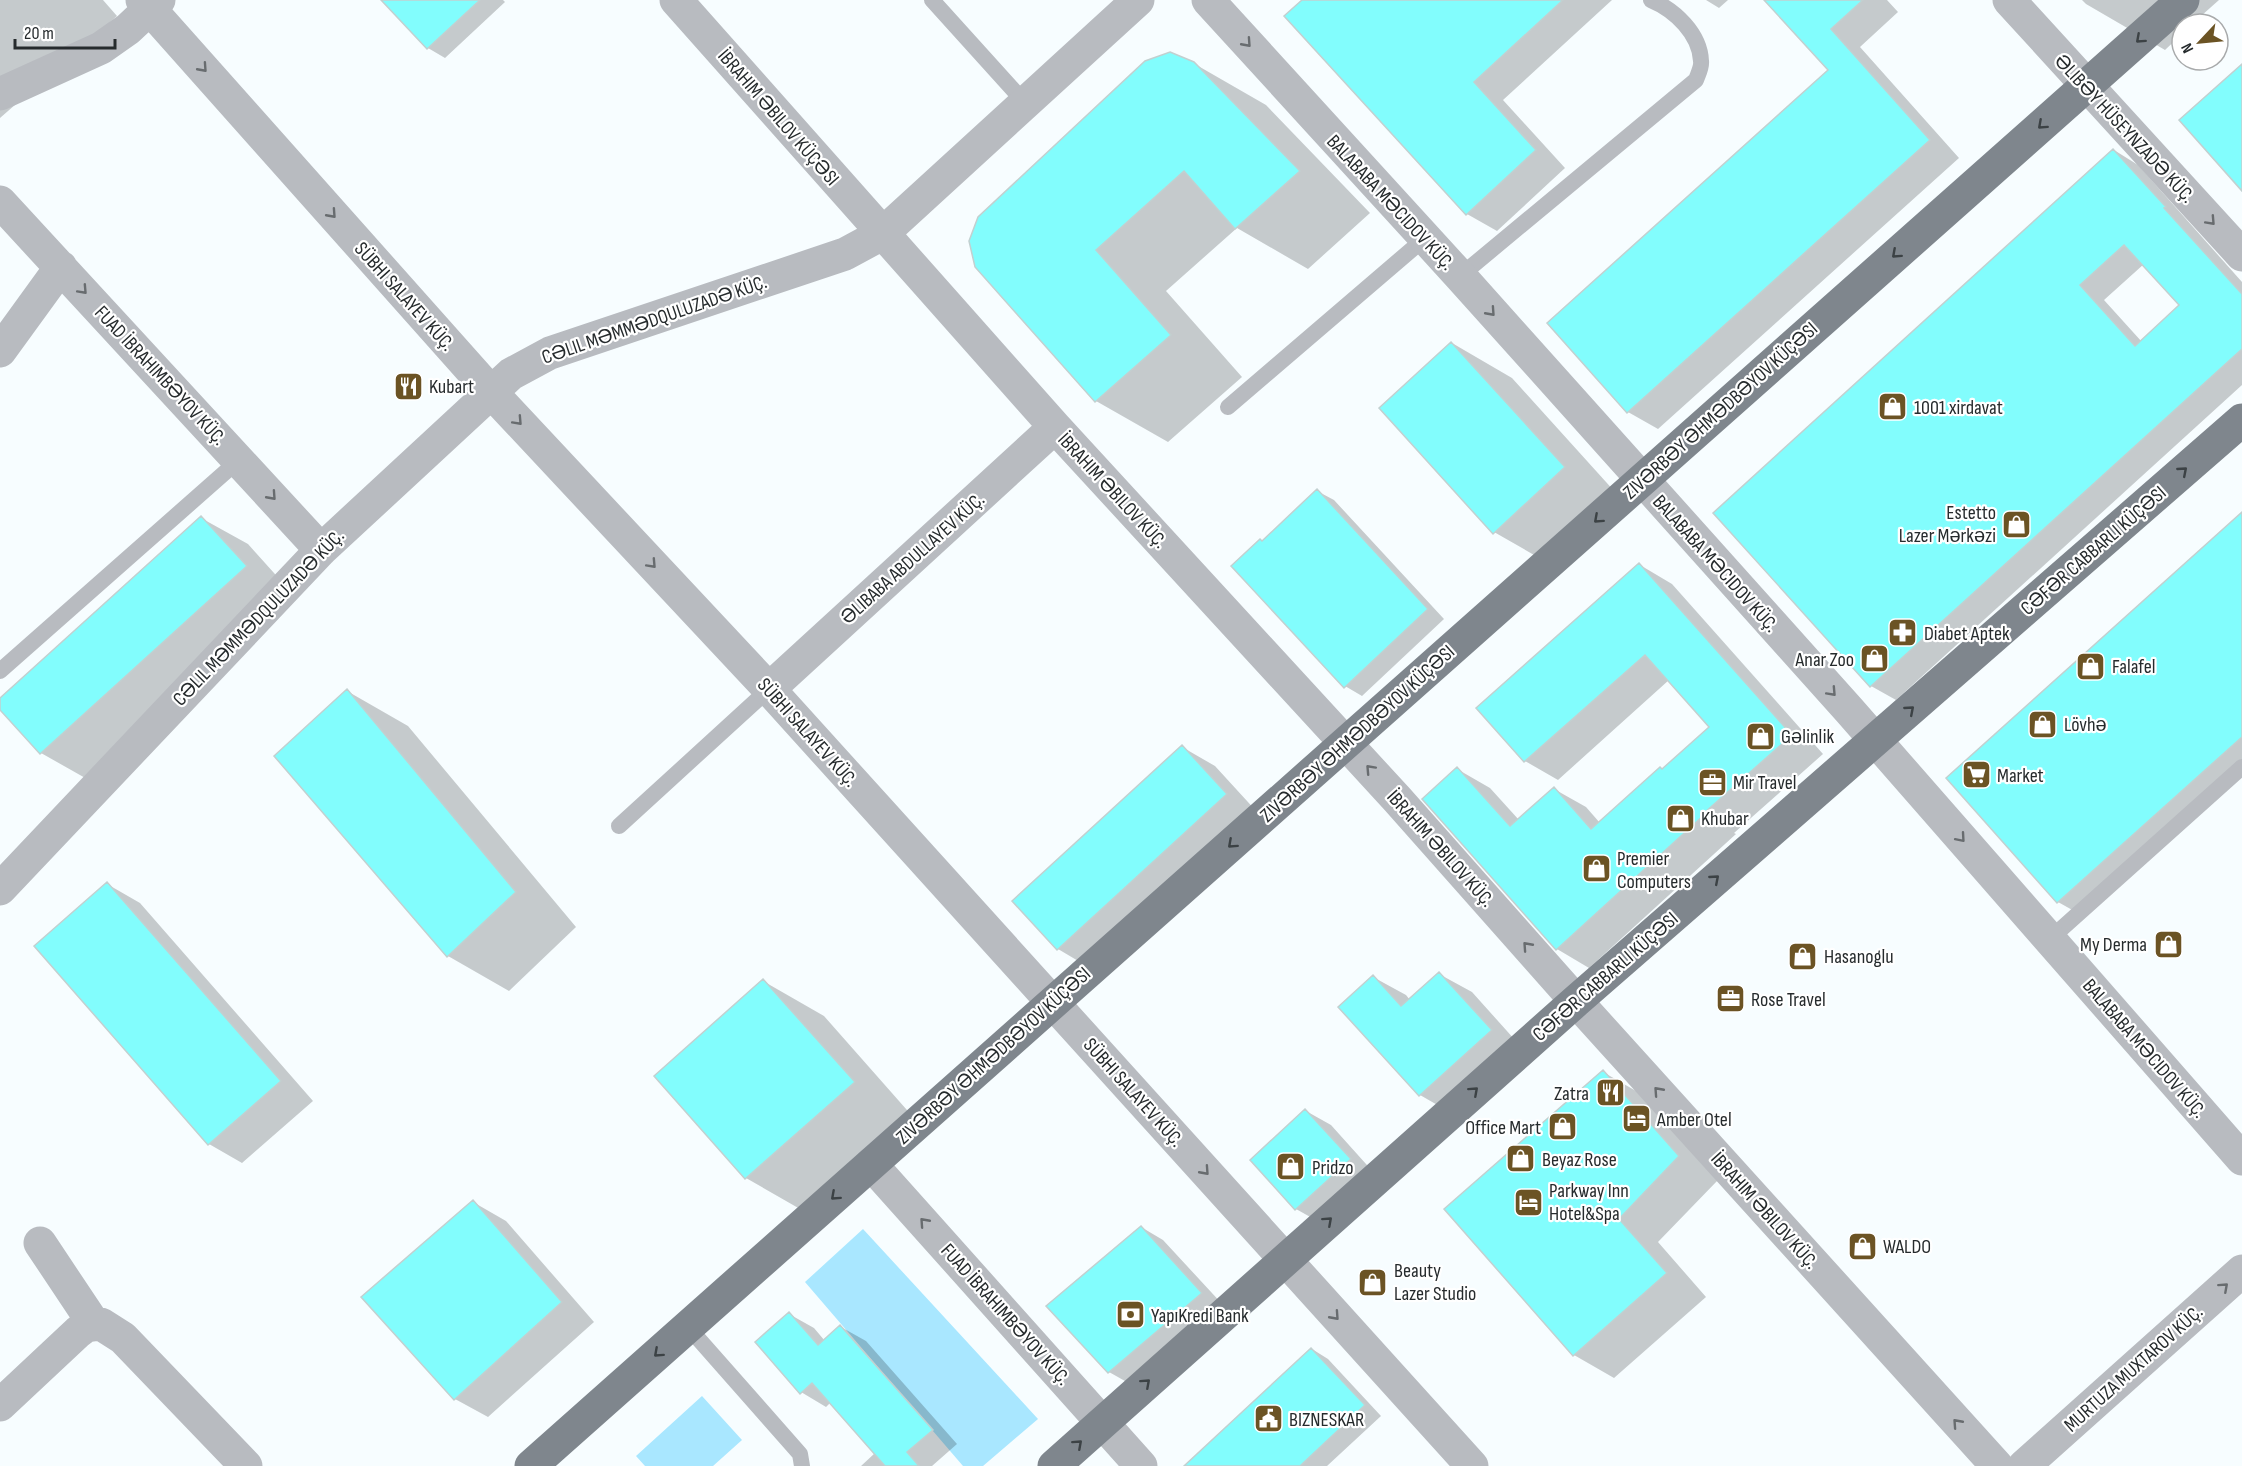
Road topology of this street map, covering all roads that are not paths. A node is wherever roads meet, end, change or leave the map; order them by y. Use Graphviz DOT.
graph roads {
  1 [pos="676,0"];
  2 [pos="932,0"];
  3 [pos="1138,0"];
  4 [pos="1208,0"];
  5 [pos="1652,0"];
  6 [pos="2009,0"];
  7 [pos="2183,0"];
  8 [pos="150,3"];
  9 [pos="2086,86"];
  10 [pos="0,94"];
  11 [pos="1026,104"];
  12 [pos="0,202"];
  13 [pos="882,234"];
  14 [pos="1424,239"];
  15 [pos="2242,255"];
  16 [pos="61,267"];
  17 [pos="1460,276"];
  18 [pos="0,351"];
  19 [pos="490,392"];
  20 [pos="1228,407"];
  21 [pos="2242,420"];
  22 [pos="1055,428"];
  23 [pos="239,460"];
  24 [pos="1641,480"];
  25 [pos="321,550"];
  26 [pos="0,671"];
  27 [pos="769,689"];
  28 [pos="1875,740"];
  29 [pos="1345,743"];
  30 [pos="2242,767"];
  31 [pos="619,826"];
  32 [pos="0,889"];
  33 [pos="2050,939"];
  34 [pos="1576,1001"];
  35 [pos="1054,1002"];
  36 [pos="2242,1159"];
  37 [pos="871,1164"];
  38 [pos="40,1243"];
  39 [pos="1284,1259"];
  40 [pos="2242,1271"];
  41 [pos="94,1324"];
  42 [pos="688,1327"];
  43 [pos="0,1405"];
  44 [pos="1103,1422"];
  45 [pos="246,1466"];
  46 [pos="531,1466"];
  47 [pos="802,1466"];
  48 [pos="1054,1466"];
  49 [pos="1141,1466"];
  50 [pos="1473,1466"];
  51 [pos="1996,1466"];
  52 [pos="2024,1466"];
  1 -- 13 [label="street, İBRAHIM ƏBILOV KÜÇƏSI"];
  2 -- 11 [label="lane"];
  3 -- 11 [label="street, CƏLIL MƏMMƏDQULUZADƏ KÜÇ."];
  4 -- 14 [label="street, BALABABA MƏCIDOV KÜÇ., one-way"];
  5 -- 17 [label="lane"];
  6 -- 9 [label="street, ƏLIBƏY HÜSEYNZADƏ KÜÇ."];
  7 -- 9 [label="main road, ZIVƏRBƏY ƏHMƏDBƏYOV KÜÇƏSI, one-way"];
  8 -- 10 [label="street"];
  8 -- 19 [label="street, SÜBHI SALAYEV KÜÇ., one-way"];
  9 -- 15 [label="street, ƏLIBƏY HÜSEYNZADƏ KÜÇ., one-way"];
  9 -- 24 [label="main road, ZIVƏRBƏY ƏHMƏDBƏYOV KÜÇƏSI, one-way"];
  11 -- 13 [label="street, CƏLIL MƏMMƏDQULUZADƏ KÜÇ."];
  12 -- 16 [label="street, FUAD İBRAHIMBƏYOV KÜÇ."];
  13 -- 19 [label="street, CƏLIL MƏMMƏDQULUZADƏ KÜÇ."];
  13 -- 22 [label="street, İBRAHIM ƏBILOV KÜÇ."];
  14 -- 17 [label="street, BALABABA MƏCIDOV KÜÇ."];
  14 -- 20 [label="lane"];
  16 -- 18 [label="street"];
  16 -- 23 [label="street, FUAD İBRAHIMBƏYOV KÜÇ., one-way"];
  17 -- 24 [label="street, BALABABA MƏCIDOV KÜÇ., one-way"];
  19 -- 25 [label="street, CƏLIL MƏMMƏDQULUZADƏ KÜÇ."];
  19 -- 27 [label="street, SÜBHI SALAYEV KÜÇ., one-way"];
  28 -- 21 [label="main road, one-way"];
  22 -- 27 [label="street, ƏLIBABA ABDULLAYEV KÜÇ."];
  22 -- 29 [label="street, İBRAHIM ƏBILOV KÜÇ."];
  23 -- 25 [label="street, FUAD İBRAHIMBƏYOV KÜÇ., one-way"];
  23 -- 26 [label="lane"];
  24 -- 28 [label="street, BALABABA MƏCIDOV KÜÇ., one-way"];
  24 -- 29 [label="main road, ZIVƏRBƏY ƏHMƏDBƏYOV KÜÇƏSI, one-way"];
  25 -- 32 [label="street, CƏLIL MƏMMƏDQULUZADƏ KÜÇ."];
  27 -- 31 [label="lane"];
  27 -- 35 [label="street, SÜBHI SALAYEV KÜÇ."];
  28 -- 33 [label="street, BALABABA MƏCIDOV KÜÇ., one-way"];
  34 -- 28 [label="main road, one-way"];
  34 -- 29 [label="street, İBRAHIM ƏBILOV KÜÇ., one-way"];
  29 -- 35 [label="main road, ZIVƏRBƏY ƏHMƏDBƏYOV KÜÇƏSI, one-way"];
  30 -- 33 [label="lane"];
  33 -- 36 [label="street, BALABABA MƏCIDOV KÜÇ."];
  39 -- 34 [label="main road, one-way"];
  51 -- 34 [label="street, İBRAHIM ƏBILOV KÜÇ., one-way"];
  35 -- 37 [label="main road, ZIVƏRBƏY ƏHMƏDBƏYOV KÜÇƏSI"];
  35 -- 39 [label="street, SÜBHI SALAYEV KÜÇ., one-way"];
  37 -- 42 [label="main road, ZIVƏRBƏY ƏHMƏDBƏYOV KÜÇƏSI, one-way"];
  44 -- 37 [label="street, FUAD İBRAHIMBƏYOV KÜÇ., one-way"];
  38 -- 41 [label="street"];
  44 -- 39 [label="main road, one-way"];
  39 -- 50 [label="street, SÜBHI SALAYEV KÜÇ., one-way"];
  52 -- 40 [label="street, MURTUZA MUXTAROV KÜÇ., one-way"];
  41 -- 43 [label="street"];
  41 -- 45 [label="street"];
  42 -- 46 [label="main road, ZIVƏRBƏY ƏHMƏDBƏYOV KÜÇƏSI, one-way"];
  42 -- 47 [label="lane"];
  48 -- 44 [label="main road, one-way"];
  44 -- 49 [label="street, FUAD İBRAHIMBƏYOV KÜÇ."];
}
